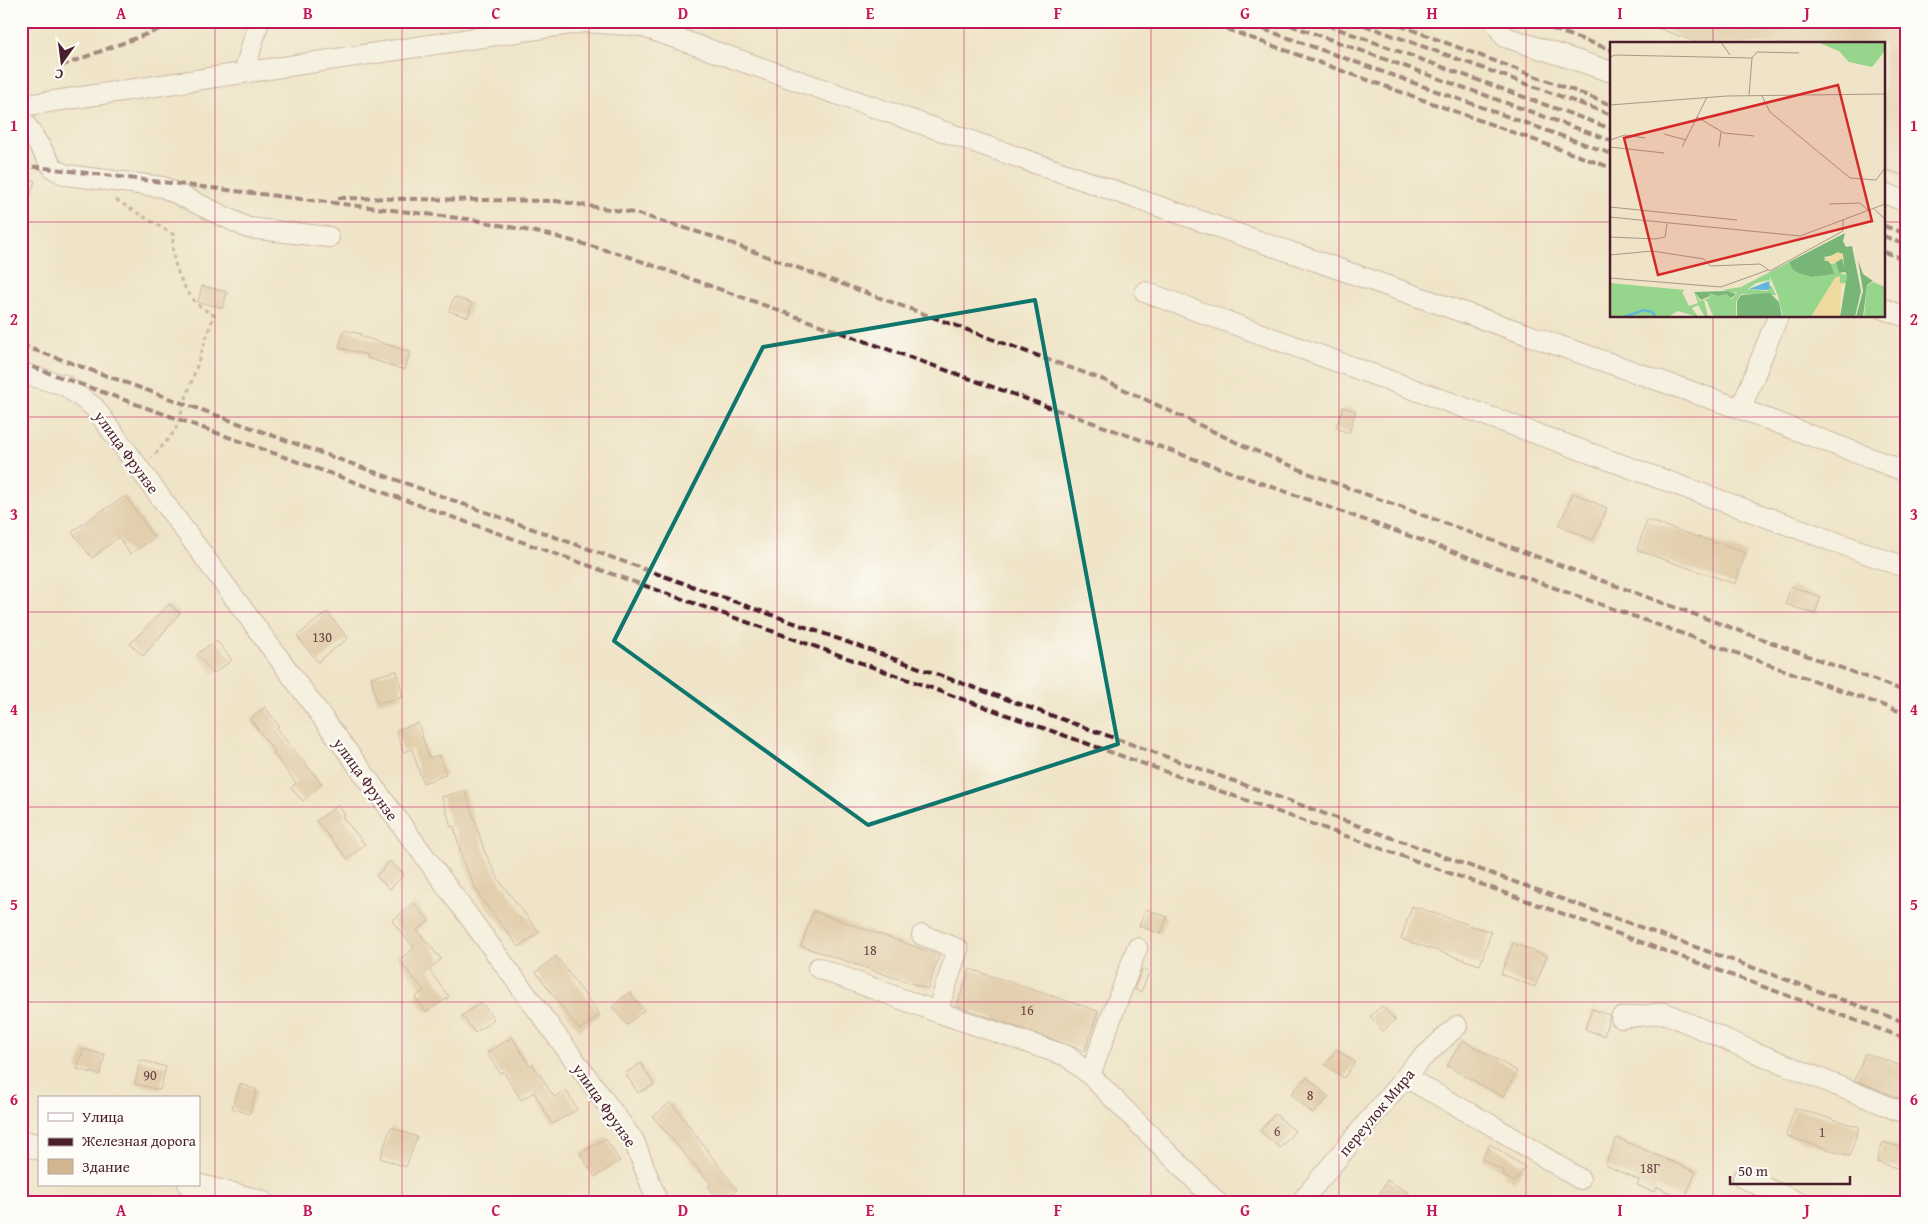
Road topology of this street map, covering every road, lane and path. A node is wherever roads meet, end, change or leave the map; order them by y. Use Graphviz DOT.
graph roads {
  1 [pos="259,21"];
  2 [pos="1494,21"];
  3 [pos="1610,71"];
  4 [pos="244,72"];
  5 [pos="21,106"];
  6 [pos="21,117"];
  7 [pos="98,180"];
  8 [pos="1886,194"];
  9 [pos="1907,202"];
  10 [pos="329,237"];
  11 [pos="1145,292"];
  12 [pos="1886,309"];
  13 [pos="1907,317"];
  14 [pos="1777,318"];
  15 [pos="21,373"];
  16 [pos="1741,409"];
  17 [pos="140,472"];
  18 [pos="1907,472"];
  19 [pos="1907,568"];
  20 [pos="922,935"];
  21 [pos="1137,948"];
  22 [pos="818,968"];
  23 [pos="938,1012"];
  24 [pos="1621,1018"];
  25 [pos="1457,1026"];
  26 [pos="1090,1075"];
  27 [pos="1405,1077"];
  28 [pos="1907,1114"];
  29 [pos="21,1143"];
  30 [pos="38,1147"];
  31 [pos="1743,1178"];
  32 [pos="1580,1179"];
  33 [pos="195,1186"];
  34 [pos="261,1203"];
  35 [pos="658,1203"];
  36 [pos="1218,1203"];
  37 [pos="1300,1203"];
  38 [pos="1800,1203"];
  1 -- 4 [label="street"];
  2 -- 3 [label="street"];
  4 -- 5 [label="street"];
  4 -- 16 [label="street"];
  6 -- 7 [label="street"];
  7 -- 10 [label="street"];
  7 -- 17 [label="path"];
  8 -- 9 [label="street"];
  11 -- 19 [label="street"];
  12 -- 13 [label="street"];
  14 -- 16 [label="street"];
  15 -- 17 [label="street, улица Фрунзе"];
  16 -- 18 [label="street"];
  17 -- 35 [label="street, улица Фрунзе"];
  20 -- 23 [label="street"];
  21 -- 26 [label="street"];
  22 -- 23 [label="street"];
  23 -- 26 [label="street"];
  24 -- 28 [label="street"];
  25 -- 27 [label="street, переулок Мира"];
  26 -- 36 [label="street"];
  27 -- 32 [label="street"];
  27 -- 37 [label="street, переулок Мира"];
  29 -- 30 [label="main road"];
  31 -- 38 [label="street"];
  33 -- 34 [label="main road"];
}
